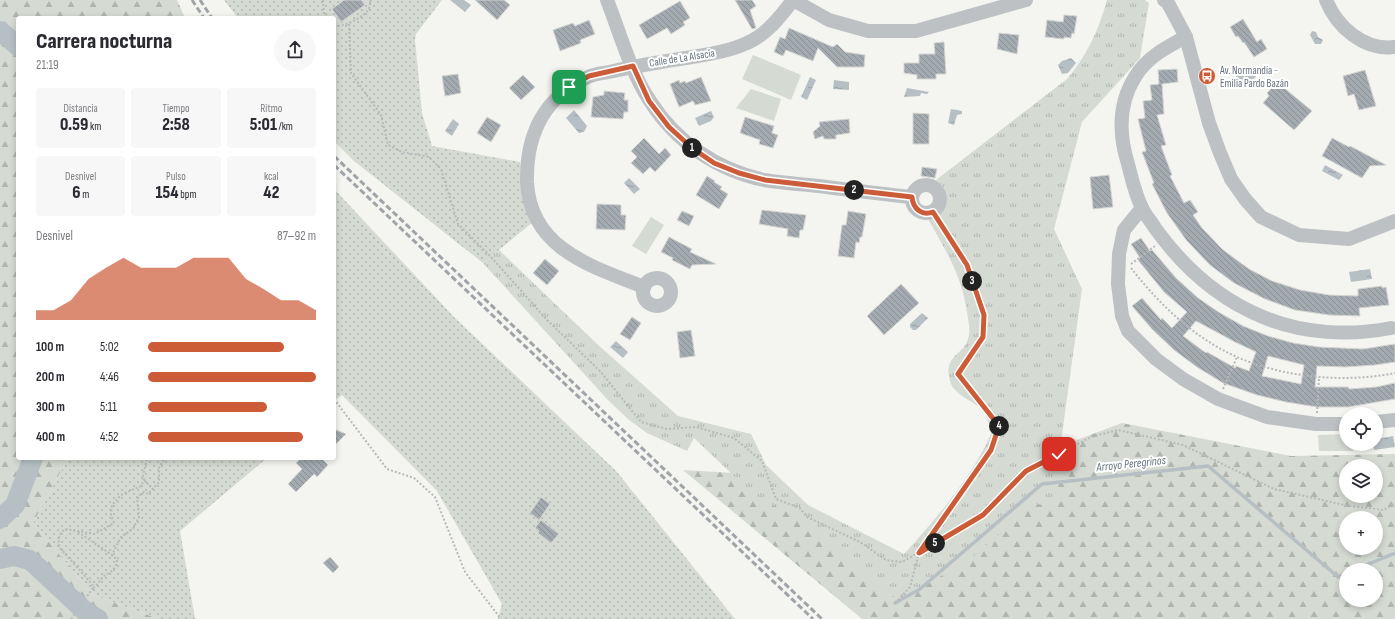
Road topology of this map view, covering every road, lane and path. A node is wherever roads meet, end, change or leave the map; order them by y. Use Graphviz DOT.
graph roads {
  1 [pos="323,0"];
  2 [pos="371,0"];
  3 [pos="608,0"];
  4 [pos="793,0"];
  5 [pos="1026,0"];
  6 [pos="1164,0"];
  7 [pos="1326,0"];
  8 [pos="325,16"];
  9 [pos="349,24"];
  10 [pos="336,26"];
  11 [pos="1186,36"];
  12 [pos="1395,47"];
  13 [pos="633,66"];
  14 [pos="912,197"];
  15 [pos="1142,208"];
  16 [pos="933,212"];
  17 [pos="1395,221"];
  18 [pos="1164,239"];
  19 [pos="644,287"];
  20 [pos="1391,328"];
  21 [pos="1237,357"];
  22 [pos="1395,373"];
  23 [pos="1319,378"];
  24 [pos="1218,399"];
  25 [pos="336,402"];
  26 [pos="1395,420"];
  27 [pos="1383,421"];
  28 [pos="1316,424"];
  29 [pos="1339,424"];
  30 [pos="147,460"];
  31 [pos="164,460"];
  32 [pos="144,480"];
  33 [pos="153,489"];
  34 [pos="1395,503"];
  35 [pos="77,532"];
  36 [pos="919,553"];
  37 [pos="112,555"];
  38 [pos="93,588"];
  39 [pos="895,603"];
  40 [pos="71,618"];
  41 [pos="501,619"];
  1 -- 8 [label="path"];
  2 -- 9 [label="path"];
  3 -- 13 [label="street"];
  4 -- 5 [label="street"];
  4 -- 13 [label="street, Calle de La Alsacia"];
  6 -- 11 [label="street"];
  7 -- 12 [label="street"];
  9 -- 10 [label="path"];
  9 -- 36 [label="path"];
  11 -- 15 [label="street"];
  11 -- 17 [label="street"];
  13 -- 14 [label="street"];
  13 -- 19 [label="street, Calle de La Alsacia"];
  14 -- 16 [label="street"];
  14 -- 16 [label="street"];
  15 -- 18 [label="street"];
  15 -- 24 [label="street"];
  16 -- 36 [label="path"];
  18 -- 20 [label="street"];
  18 -- 21 [label="path"];
  21 -- 23 [label="path"];
  21 -- 24 [label="path"];
  22 -- 23 [label="path"];
  23 -- 28 [label="path"];
  24 -- 28 [label="street"];
  25 -- 41 [label="path"];
  26 -- 27 [label="street"];
  28 -- 29 [label="street"];
  30 -- 32 [label="path"];
  31 -- 33 [label="path"];
  32 -- 33 [label="path"];
  32 -- 35 [label="path"];
  33 -- 37 [label="path"];
  34 -- 36 [label="path"];
  35 -- 37 [label="path"];
  35 -- 38 [label="path"];
  36 -- 39 [label="path"];
  37 -- 38 [label="path"];
  38 -- 40 [label="path"];
}
